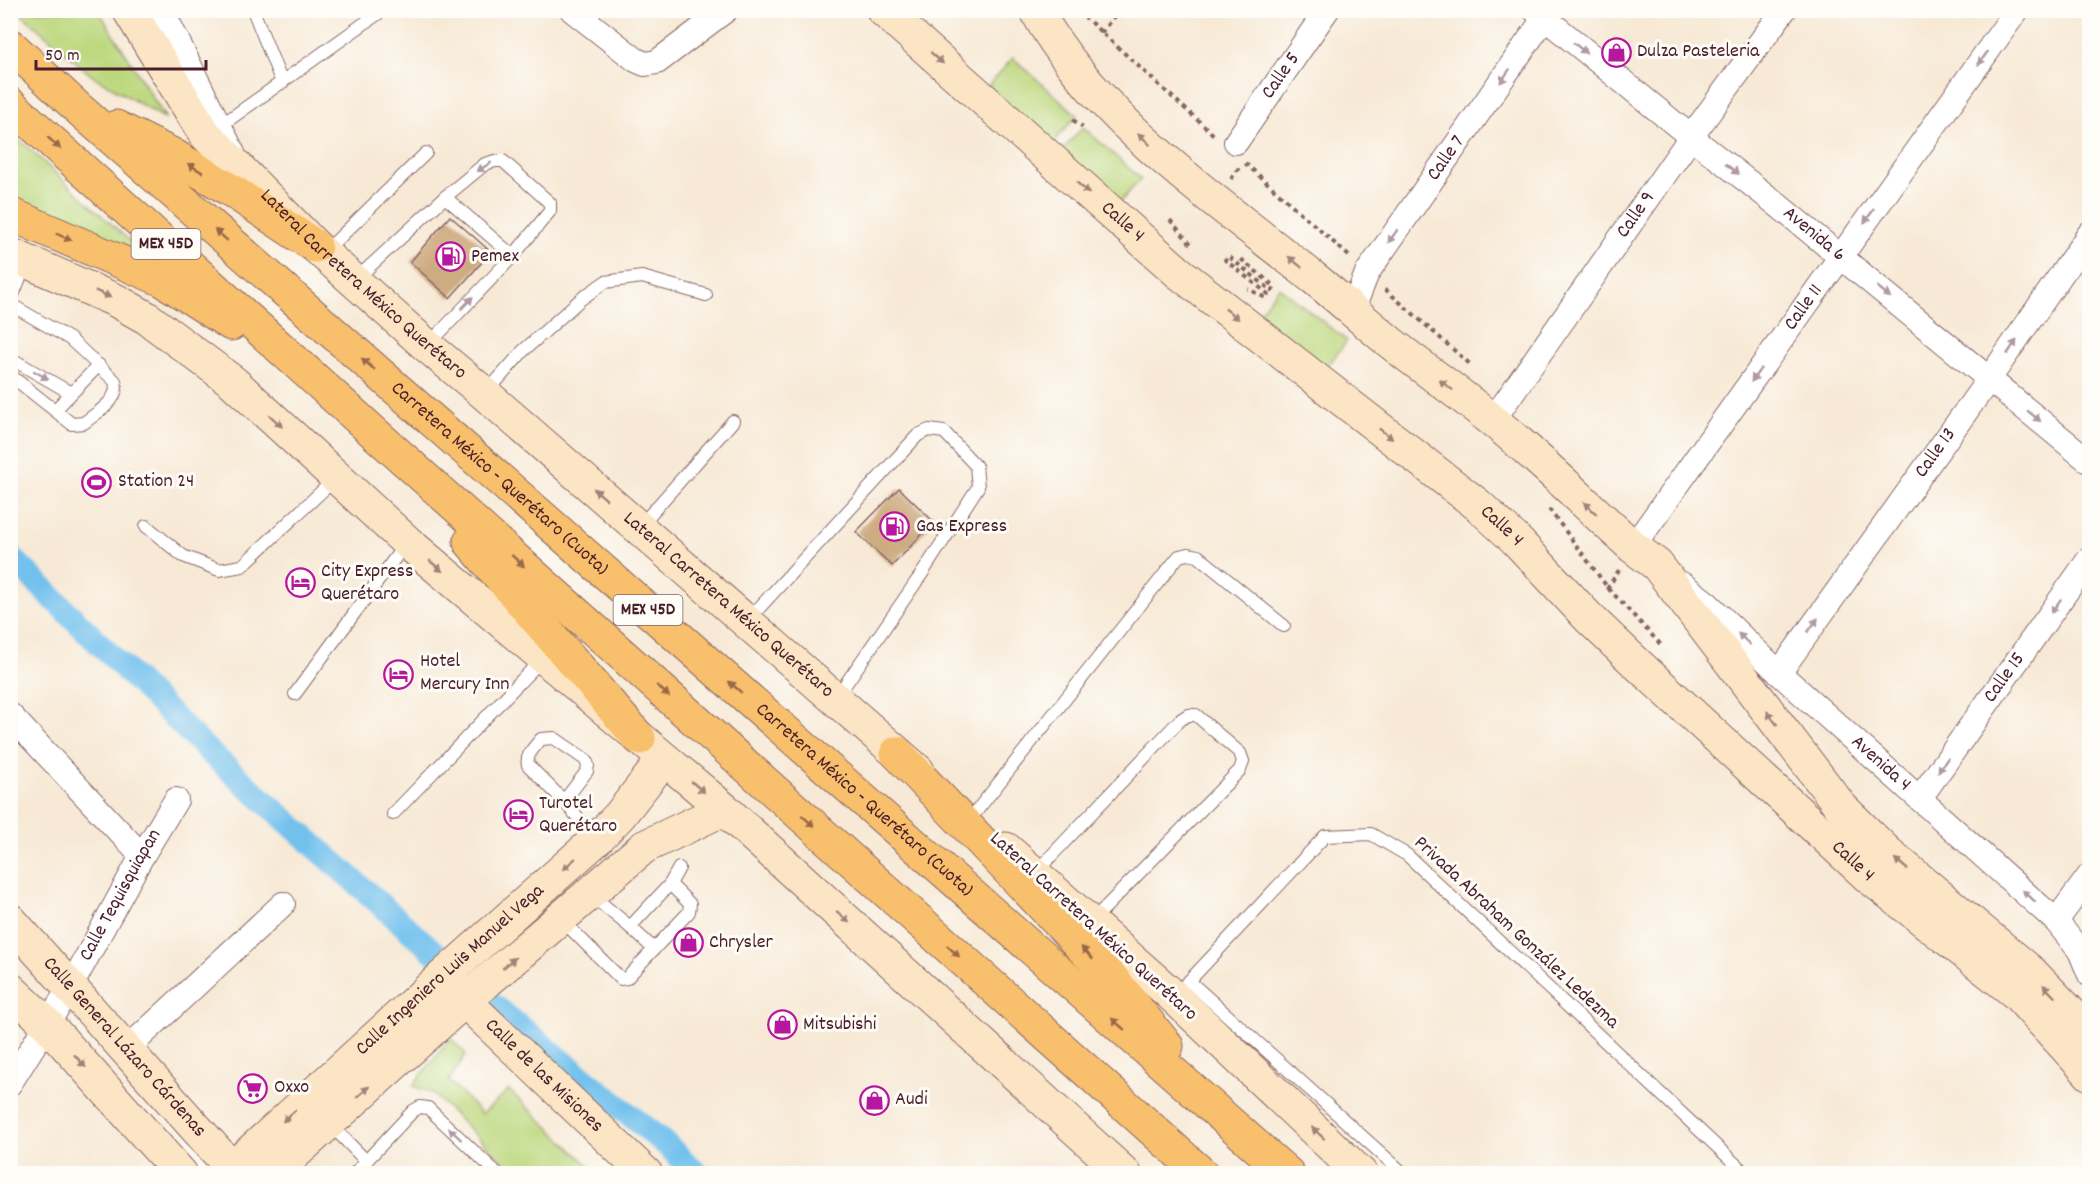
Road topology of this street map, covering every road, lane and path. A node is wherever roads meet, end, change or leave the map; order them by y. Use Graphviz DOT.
graph roads {
  1 [pos="129,10"];
  2 [pos="162,10"];
  3 [pos="253,10"];
  4 [pos="383,10"];
  5 [pos="572,10"];
  6 [pos="726,10"];
  7 [pos="1036,10"];
  8 [pos="1109,10"];
  9 [pos="1327,10"];
  10 [pos="1784,10"];
  11 [pos="2017,10"];
  12 [pos="1543,13"];
  13 [pos="894,14"];
  14 [pos="1101,33"];
  15 [pos="10,45"];
  16 [pos="282,83"];
  17 [pos="10,104"];
  18 [pos="80,110"];
  19 [pos="1073,120"];
  20 [pos="220,126"];
  21 [pos="1083,127"];
  22 [pos="1691,137"];
  23 [pos="1236,142"];
  24 [pos="426,153"];
  25 [pos="244,174"];
  26 [pos="445,197"];
  27 [pos="1215,201"];
  28 [pos="10,214"];
  29 [pos="1170,220"];
  30 [pos="2090,233"];
  31 [pos="320,250"];
  32 [pos="1196,250"];
  33 [pos="513,255"];
  34 [pos="1840,256"];
  35 [pos="18,258"];
  36 [pos="1240,259"];
  37 [pos="355,280"];
  38 [pos="1239,284"];
  39 [pos="706,295"];
  40 [pos="10,304"];
  41 [pos="1353,309"];
  42 [pos="427,346"];
  43 [pos="10,358"];
  44 [pos="99,365"];
  45 [pos="10,375"];
  46 [pos="1989,380"];
  47 [pos="321,383"];
  48 [pos="71,393"];
  49 [pos="485,394"];
  50 [pos="55,410"];
  51 [pos="1493,420"];
  52 [pos="733,421"];
  53 [pos="380,438"];
  54 [pos="2090,462"];
  55 [pos="337,478"];
  56 [pos="1543,503"];
  57 [pos="146,526"];
  58 [pos="639,528"];
  59 [pos="407,542"];
  60 [pos="1645,556"];
  61 [pos="2090,558"];
  62 [pos="1608,588"];
  63 [pos="1588,617"];
  64 [pos="747,622"];
  65 [pos="1284,626"];
  66 [pos="1670,654"];
  67 [pos="544,656"];
  68 [pos="1779,673"];
  69 [pos="295,694"];
  70 [pos="835,699"];
  71 [pos="10,715"];
  72 [pos="639,738"];
  73 [pos="897,753"];
  74 [pos="664,759"];
  75 [pos="1920,798"];
  76 [pos="176,800"];
  77 [pos="564,801"];
  78 [pos="724,809"];
  79 [pos="393,814"];
  80 [pos="971,819"];
  81 [pos="596,840"];
  82 [pos="142,856"];
  83 [pos="679,868"];
  84 [pos="1034,874"];
  85 [pos="2090,874"];
  86 [pos="670,884"];
  87 [pos="589,894"];
  88 [pos="283,904"];
  89 [pos="561,919"];
  90 [pos="10,920"];
  91 [pos="2056,921"];
  92 [pos="1090,923"];
  93 [pos="630,927"];
  94 [pos="654,949"];
  95 [pos="2090,975"];
  96 [pos="441,978"];
  97 [pos="71,986"];
  98 [pos="10,989"];
  99 [pos="1182,989"];
  100 [pos="464,1001"];
  101 [pos="47,1024"];
  102 [pos="2090,1033"];
  103 [pos="127,1049"];
  104 [pos="1248,1049"];
  105 [pos="2090,1074"];
  106 [pos="10,1083"];
  107 [pos="329,1123"];
  108 [pos="1234,1125"];
  109 [pos="365,1160"];
  110 [pos="232,1172"];
  111 [pos="181,1173"];
  112 [pos="272,1173"];
  113 [pos="354,1173"];
  114 [pos="498,1173"];
  115 [pos="646,1173"];
  116 [pos="1125,1173"];
  117 [pos="1202,1173"];
  118 [pos="1288,1173"];
  119 [pos="1359,1173"];
  120 [pos="1404,1173"];
  121 [pos="1746,1173"];
  1 -- 25 [label="main road, Lateral Carretera México Querétaro"];
  2 -- 20 [label="street"];
  3 -- 16 [label="lane"];
  4 -- 16 [label="lane"];
  5 -- 6 [label="street"];
  27 -- 7 [label="main road, Calle 4, one-way"];
  8 -- 14 [label="path"];
  9 -- 23 [label="street, Calle 5"];
  10 -- 22 [label="street, Calle 9"];
  11 -- 34 [label="street, Calle 11, one-way"];
  12 -- 22 [label="street, Avenida 6, one-way"];
  12 -- 41 [label="street, Calle 7, one-way"];
  13 -- 63 [label="main road, Calle 4, one-way"];
  15 -- 18 [label="highway, Carretera México - Querétaro (Cuota) / MEX 45D"];
  16 -- 20 [label="lane"];
  17 -- 47 [label="highway, MEX 45D, one-way"];
  31 -- 18 [label="highway, one-way"];
  108 -- 18 [label="highway, Carretera México - Querétaro (Cuota) / MEX 45D, one-way"];
  19 -- 21 [label="path"];
  20 -- 25 [label="street"];
  22 -- 34 [label="street, Avenida 6, one-way"];
  22 -- 51 [label="street, Calle 9"];
  23 -- 27 [label="path"];
  24 -- 31 [label="lane"];
  25 -- 31 [label="main road, Lateral Carretera México Querétaro"];
  26 -- 33 [label="lane"];
  33 -- 26 [label="lane, one-way"];
  26 -- 37 [label="lane"];
  41 -- 27 [label="main road, Calle 4, one-way"];
  28 -- 47 [label="highway, one-way"];
  29 -- 32 [label="path"];
  46 -- 30 [label="street, Calle 13, one-way"];
  31 -- 37 [label="main road, Lateral Carretera México Querétaro"];
  42 -- 33 [label="lane, one-way"];
  34 -- 46 [label="street, Avenida 6, one-way"];
  34 -- 60 [label="street, Calle 11, one-way"];
  35 -- 40 [label="lane"];
  35 -- 55 [label="main road, one-way"];
  36 -- 38 [label="path"];
  37 -- 42 [label="main road, Lateral Carretera México Querétaro"];
  39 -- 49 [label="lane"];
  40 -- 44 [label="lane"];
  51 -- 41 [label="main road, Calle 4, one-way"];
  42 -- 49 [label="main road, Lateral Carretera México Querétaro"];
  43 -- 48 [label="lane, one-way"];
  44 -- 48 [label="lane"];
  44 -- 50 [label="lane"];
  45 -- 50 [label="lane"];
  46 -- 54 [label="street, Avenida 6, one-way"];
  68 -- 46 [label="street, Calle 13, one-way"];
  47 -- 53 [label="highway, MEX 45D"];
  48 -- 50 [label="lane"];
  58 -- 49 [label="main road, Lateral Carretera México Querétaro, one-way"];
  60 -- 51 [label="main road, Calle 4, one-way"];
  52 -- 58 [label="lane"];
  53 -- 72 [label="highway"];
  53 -- 117 [label="highway, MEX 45D, one-way"];
  55 -- 57 [label="lane"];
  55 -- 59 [label="main road"];
  56 -- 62 [label="path"];
  58 -- 64 [label="main road, Lateral Carretera México Querétaro"];
  59 -- 67 [label="main road, one-way"];
  59 -- 69 [label="lane"];
  60 -- 62 [label="path"];
  68 -- 60 [label="street, Avenida 4, one-way"];
  102 -- 60 [label="main road, Calle 4, one-way"];
  61 -- 75 [label="street, Calle 15, one-way"];
  62 -- 63 [label="path"];
  62 -- 66 [label="path"];
  63 -- 105 [label="main road, Calle 4"];
  64 -- 70 [label="main road, Lateral Carretera México Querétaro"];
  64 -- 70 [label="lane"];
  65 -- 80 [label="lane"];
  67 -- 72 [label="main road"];
  67 -- 79 [label="lane"];
  68 -- 75 [label="street, Avenida 4"];
  70 -- 73 [label="main road, Lateral Carretera México Querétaro"];
  71 -- 82 [label="street"];
  72 -- 74 [label="main road"];
  73 -- 80 [label="main road, Lateral Carretera México Querétaro"];
  108 -- 73 [label="highway, one-way"];
  74 -- 78 [label="main road, one-way"];
  74 -- 81 [label="main road, Calle Ingeniero Luis Manuel Vega"];
  91 -- 75 [label="street, Avenida 4, one-way"];
  76 -- 82 [label="street, Calle Tequisquiapan"];
  77 -- 77 [label="lane"];
  77 -- 81 [label="lane"];
  78 -- 87 [label="main road, Calle Ingeniero Luis Manuel Vega"];
  78 -- 116 [label="main road, one-way"];
  80 -- 84 [label="main road, Lateral Carretera México Querétaro"];
  81 -- 96 [label="main road, Calle Ingeniero Luis Manuel Vega, one-way"];
  82 -- 97 [label="street, Calle Tequisquiapan"];
  83 -- 86 [label="lane"];
  84 -- 92 [label="main road, Lateral Carretera México Querétaro"];
  84 -- 92 [label="lane"];
  85 -- 91 [label="street"];
  86 -- 93 [label="lane"];
  86 -- 94 [label="lane"];
  87 -- 89 [label="main road, Calle Ingeniero Luis Manuel Vega"];
  87 -- 93 [label="lane"];
  88 -- 103 [label="street"];
  89 -- 94 [label="lane"];
  100 -- 89 [label="main road, Calle Ingeniero Luis Manuel Vega, one-way"];
  90 -- 97 [label="main road, Calle General Lázaro Cárdenas"];
  91 -- 95 [label="street, Avenida 4"];
  92 -- 99 [label="main road, Lateral Carretera México Querétaro"];
  93 -- 94 [label="lane"];
  96 -- 100 [label="main road, Calle de las Misiones"];
  96 -- 110 [label="main road, Calle Ingeniero Luis Manuel Vega, one-way"];
  97 -- 101 [label="street, Calle Tequisquiapan"];
  97 -- 103 [label="main road, Calle General Lázaro Cárdenas"];
  98 -- 101 [label="main road"];
  99 -- 104 [label="main road, Lateral Carretera México Querétaro"];
  99 -- 121 [label="lane, Privada Abraham González Ledezma"];
  107 -- 100 [label="main road, Calle Ingeniero Luis Manuel Vega, one-way"];
  100 -- 115 [label="main road, Calle de las Misiones"];
  101 -- 106 [label="street, Calle Tequisquiapan"];
  101 -- 111 [label="main road, one-way"];
  103 -- 110 [label="main road, Calle General Lázaro Cárdenas"];
  119 -- 104 [label="main road, Lateral Carretera México Querétaro, one-way"];
  104 -- 120 [label="lane"];
  107 -- 109 [label="lane"];
  107 -- 112 [label="main road, Calle Ingeniero Luis Manuel Vega"];
  108 -- 118 [label="highway, Carretera México - Querétaro (Cuota) / MEX 45D"];
  109 -- 113 [label="lane"];
  114 -- 109 [label="lane, one-way"];
}
